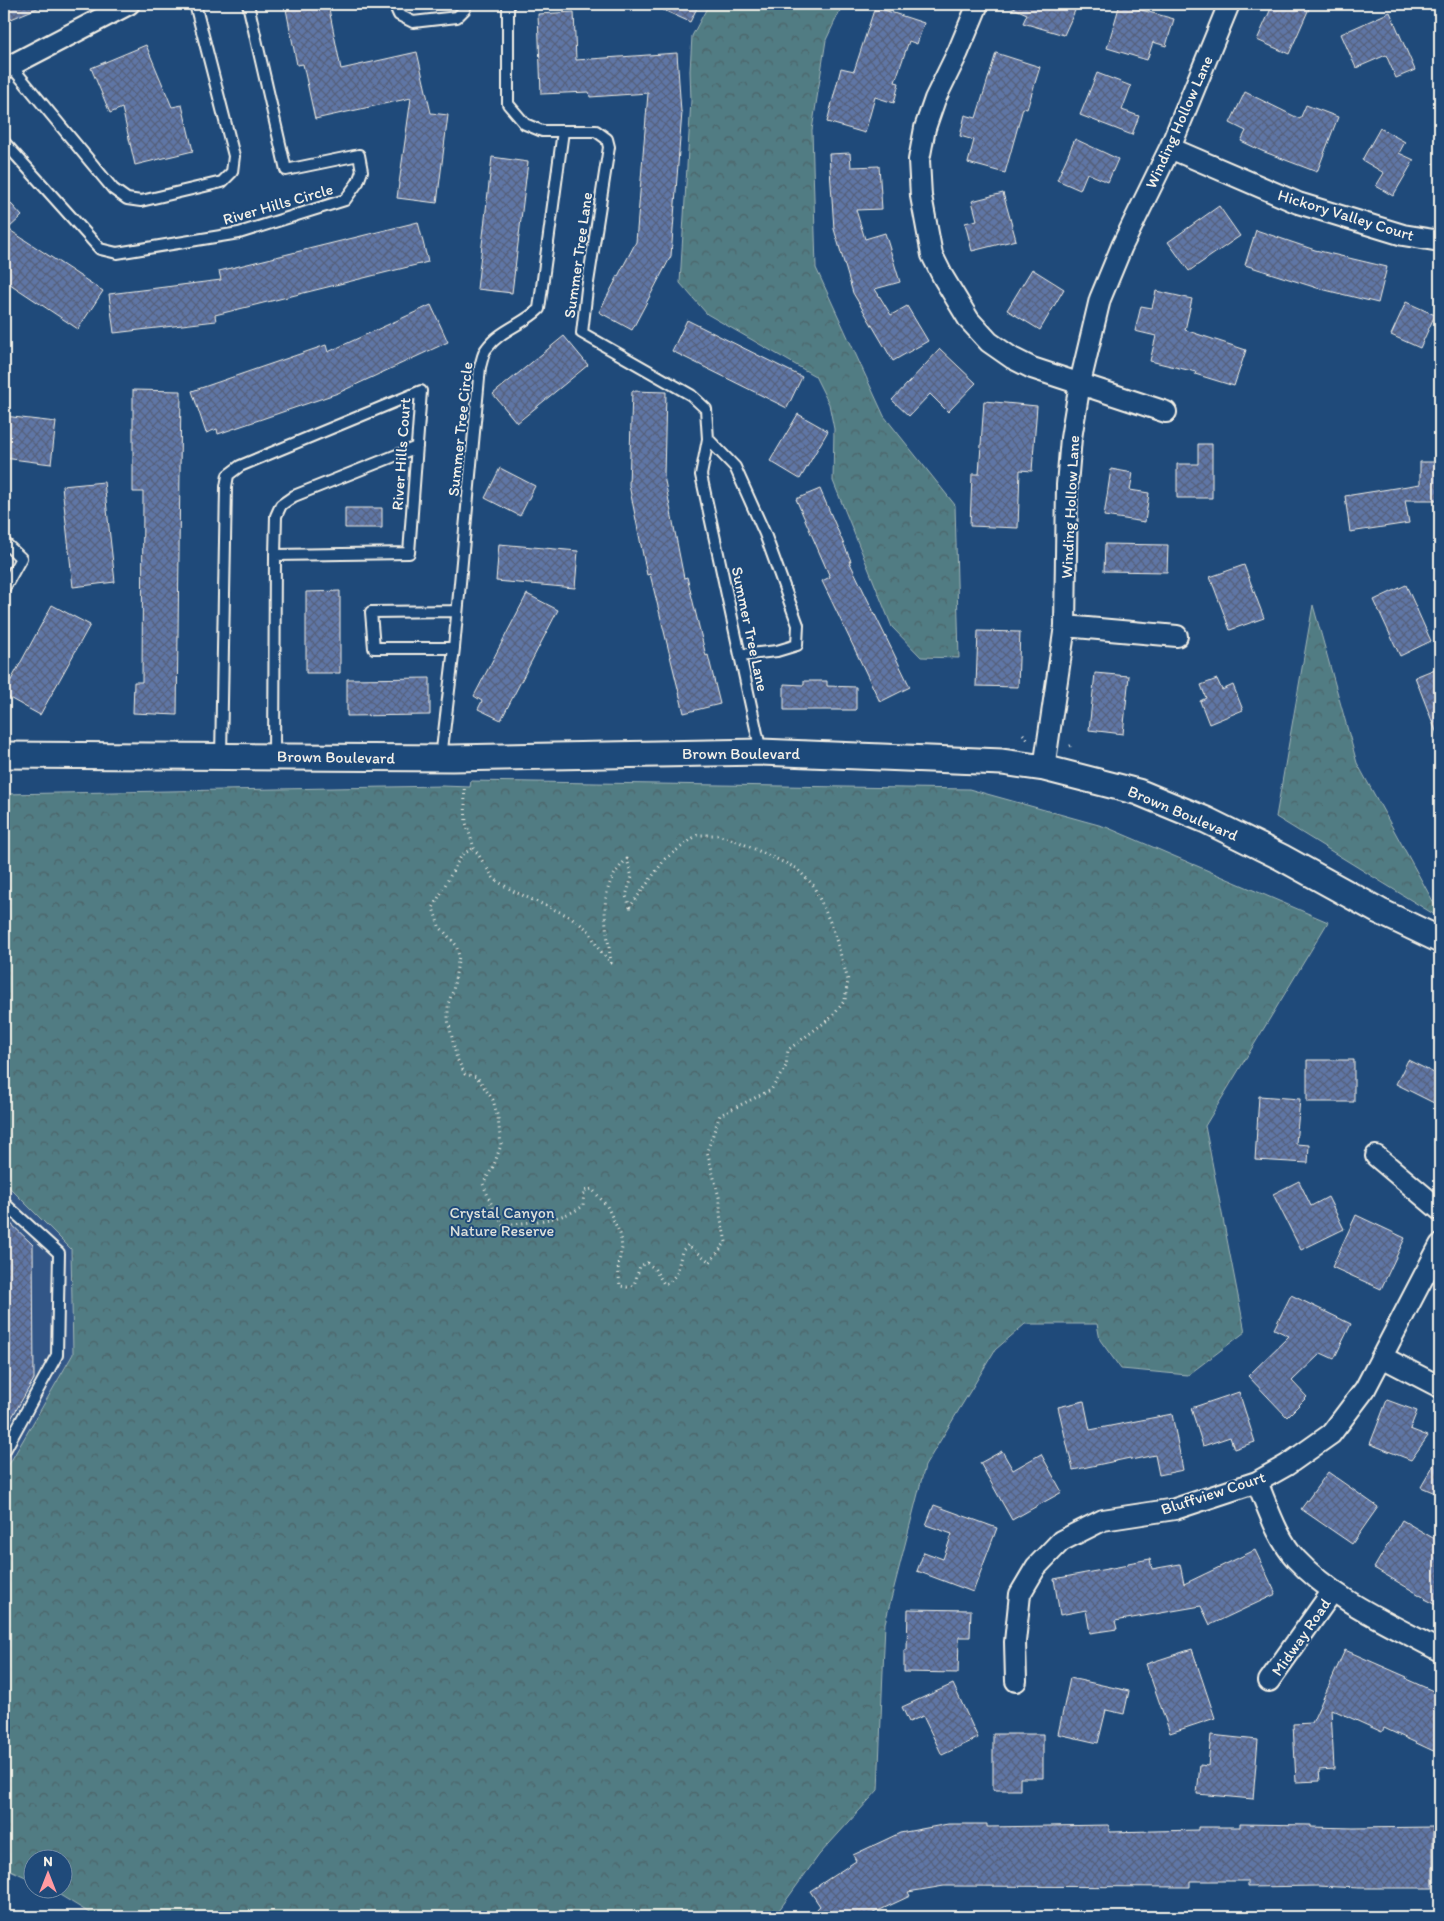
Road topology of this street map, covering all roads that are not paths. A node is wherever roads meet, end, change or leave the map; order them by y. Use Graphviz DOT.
graph roads {
  1 [pos="129,4"];
  2 [pos="195,4"];
  3 [pos="248,4"];
  4 [pos="394,4"];
  5 [pos="465,4"];
  6 [pos="508,4"];
  7 [pos="978,4"];
  8 [pos="1229,4"];
  9 [pos="7,68"];
  10 [pos="563,131"];
  11 [pos="4,142"];
  12 [pos="1170,148"];
  13 [pos="1440,241"];
  14 [pos="1080,383"];
  15 [pos="1166,412"];
  16 [pos="708,439"];
  17 [pos="417,447"];
  18 [pos="4,542"];
  19 [pos="275,555"];
  20 [pos="4,589"];
  21 [pos="456,611"];
  22 [pos="1065,626"];
  23 [pos="1177,636"];
  24 [pos="454,648"];
  25 [pos="740,655"];
  26 [pos="761,752"];
  27 [pos="4,755"];
  28 [pos="221,756"];
  29 [pos="274,756"];
  30 [pos="441,758"];
  31 [pos="1044,768"];
  32 [pos="1440,940"];
  33 [pos="1376,1156"];
  34 [pos="4,1203"];
  35 [pos="1440,1210"];
  36 [pos="1440,1245"];
  37 [pos="1382,1357"];
  38 [pos="1440,1387"];
  39 [pos="4,1452"];
  40 [pos="1257,1482"];
  41 [pos="1332,1592"];
  42 [pos="1440,1651"];
  43 [pos="1016,1681"];
  44 [pos="1269,1681"];
  1 -- 9 [label="street"];
  2 -- 9 [label="lane"];
  3 -- 11 [label="lane, River Hills Circle"];
  4 -- 5 [label="lane"];
  6 -- 10 [label="lane, Summer Tree Lane"];
  7 -- 14 [label="street"];
  8 -- 12 [label="street, Winding Hollow Lane"];
  10 -- 16 [label="lane, Summer Tree Lane"];
  10 -- 21 [label="lane, Summer Tree Circle"];
  12 -- 13 [label="street, Hickory Valley Court"];
  12 -- 14 [label="street, Winding Hollow Lane"];
  14 -- 15 [label="street"];
  14 -- 22 [label="street, Winding Hollow Lane"];
  16 -- 25 [label="lane, Summer Tree Lane"];
  16 -- 25 [label="lane"];
  17 -- 19 [label="lane"];
  17 -- 19 [label="lane, River Hills Court"];
  17 -- 28 [label="lane, River Hills Court"];
  18 -- 20 [label="lane"];
  19 -- 29 [label="lane"];
  21 -- 24 [label="lane, Summer Tree Circle"];
  21 -- 24 [label="lane"];
  22 -- 23 [label="street"];
  22 -- 31 [label="street, Winding Hollow Lane"];
  24 -- 30 [label="lane, Summer Tree Circle"];
  25 -- 26 [label="lane, Summer Tree Lane"];
  26 -- 30 [label="street, Brown Boulevard"];
  26 -- 31 [label="street, Brown Boulevard"];
  27 -- 28 [label="street, Brown Boulevard"];
  28 -- 29 [label="street, Brown Boulevard"];
  29 -- 30 [label="street, Brown Boulevard"];
  31 -- 32 [label="street, Brown Boulevard"];
  33 -- 35 [label="street"];
  34 -- 39 [label="lane"];
  36 -- 37 [label="street, Bluffview Court"];
  37 -- 38 [label="street"];
  37 -- 40 [label="street, Bluffview Court"];
  40 -- 41 [label="street, Midway Road"];
  40 -- 43 [label="street, Bluffview Court"];
  41 -- 42 [label="street, Midway Road"];
  41 -- 44 [label="street, Midway Road"];
}
